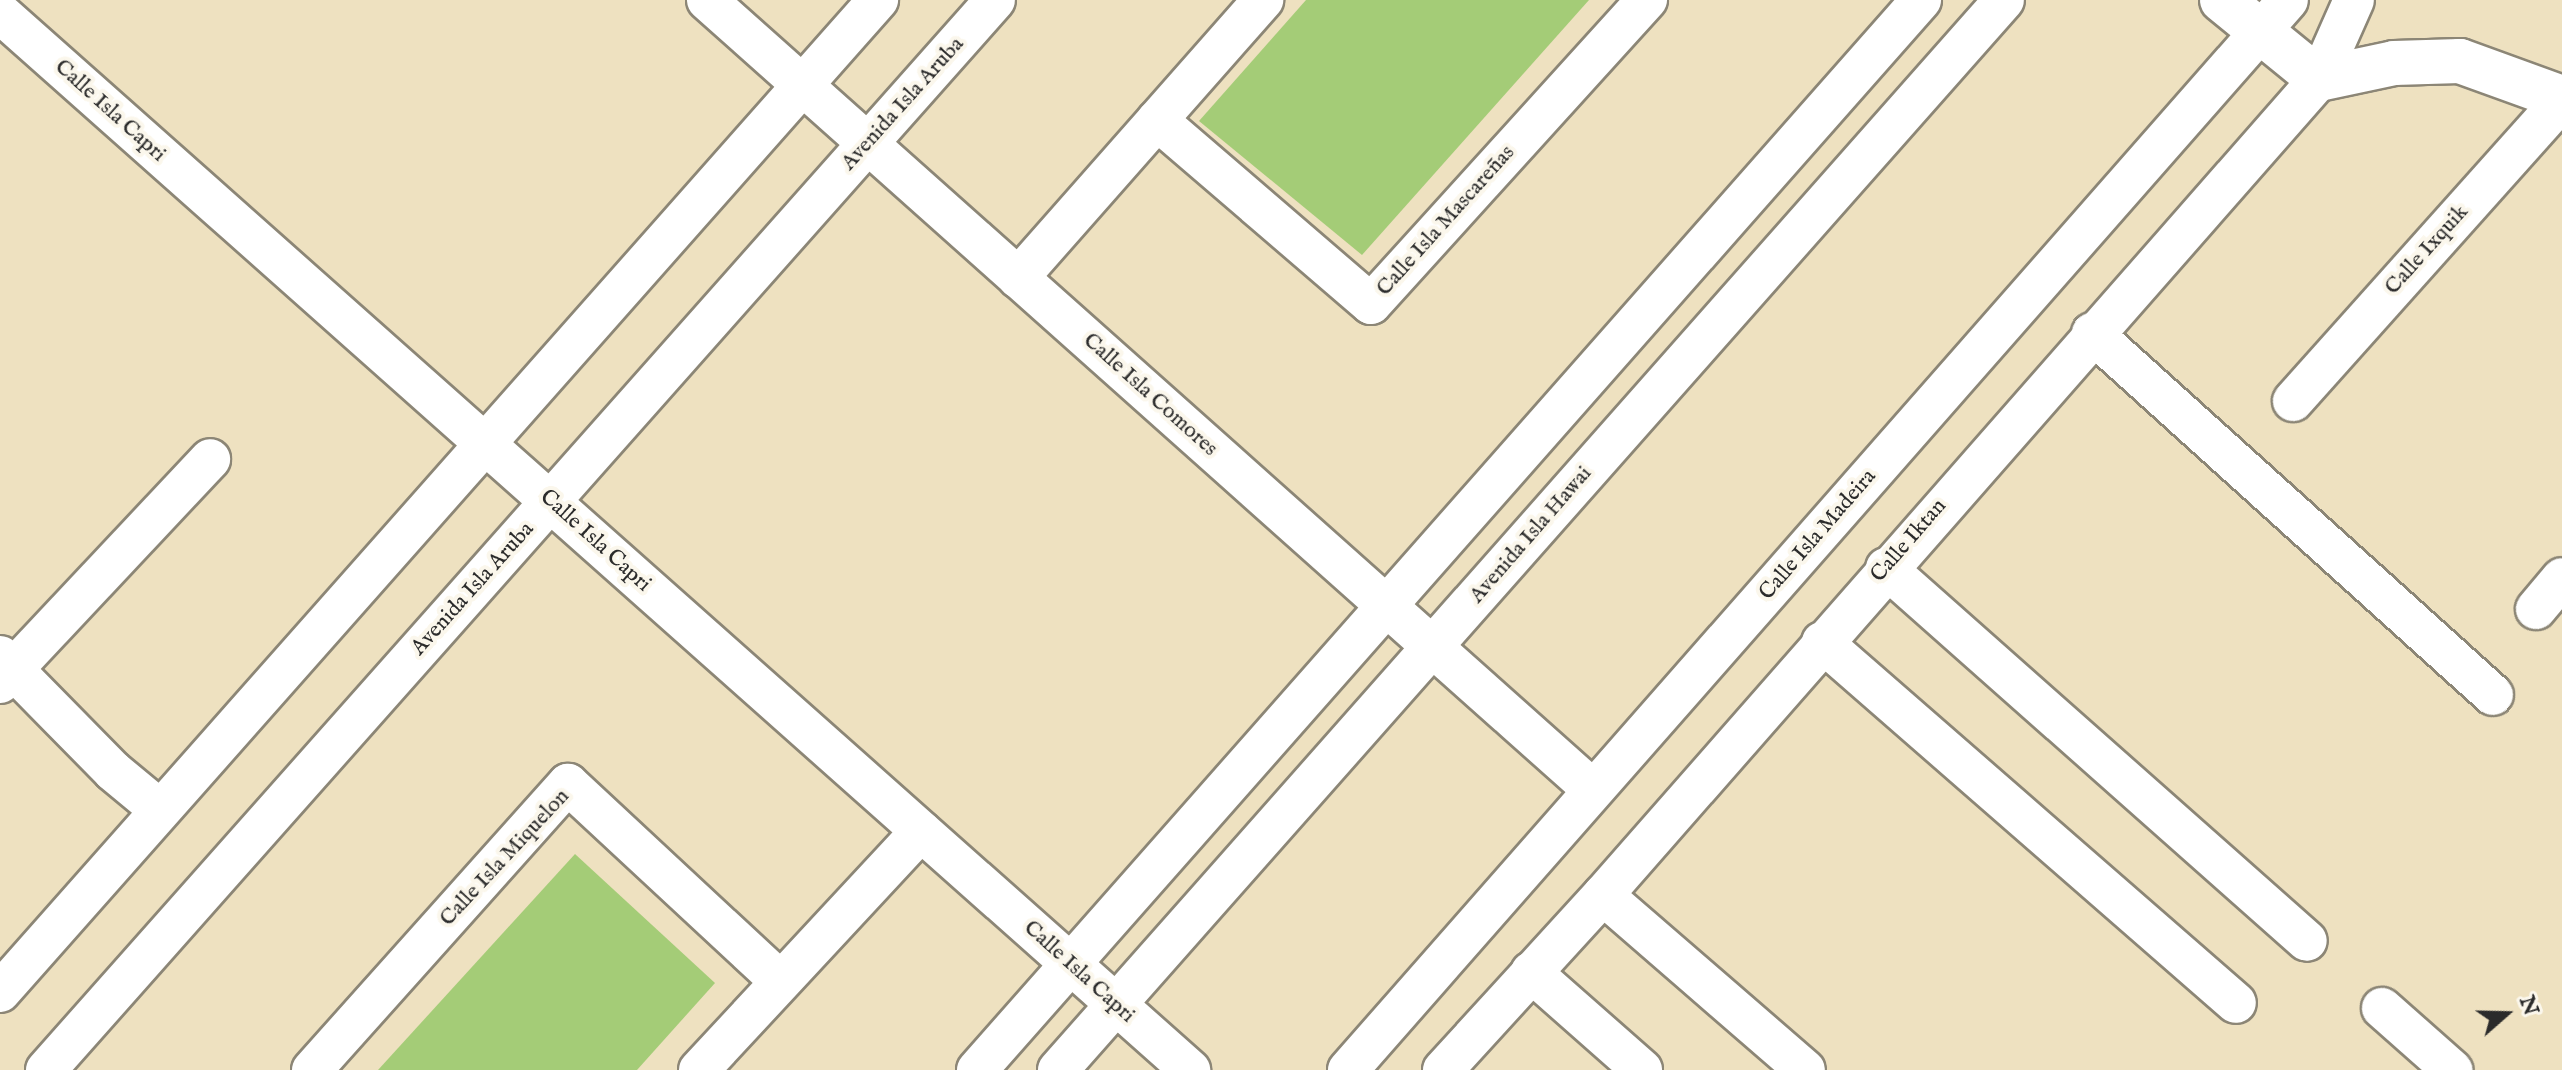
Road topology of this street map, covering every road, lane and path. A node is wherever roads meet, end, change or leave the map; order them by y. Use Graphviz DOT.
graph roads {
  1 [pos="707,0"];
  2 [pos="878,0"];
  3 [pos="995,0"];
  4 [pos="1263,0"];
  5 [pos="1647,0"];
  6 [pos="1921,0"];
  7 [pos="2004,0"];
  8 [pos="2222,0"];
  9 [pos="2288,0"];
  10 [pos="2354,0"];
  11 [pos="0,13"];
  12 [pos="2261,34"];
  13 [pos="2319,79"];
  14 [pos="802,84"];
  15 [pos="2562,99"];
  16 [pos="1157,120"];
  17 [pos="867,144"];
  18 [pos="1018,278"];
  19 [pos="2092,333"];
  20 [pos="2293,401"];
  21 [pos="482,442"];
  22 [pos="210,459"];
  23 [pos="550,501"];
  24 [pos="1886,568"];
  25 [pos="2562,578"];
  26 [pos="1386,606"];
  27 [pos="2536,609"];
  28 [pos="1822,642"];
  29 [pos="1432,647"];
  30 [pos="4,669"];
  31 [pos="2493,695"];
  32 [pos="1593,790"];
  33 [pos="159,809"];
  34 [pos="921,831"];
  35 [pos="1603,895"];
  36 [pos="2307,941"];
  37 [pos="1070,964"];
  38 [pos="1531,972"];
  39 [pos="780,981"];
  40 [pos="0,992"];
  41 [pos="2236,1003"];
  42 [pos="1116,1004"];
  43 [pos="2382,1008"];
  44 [pos="46,1070"];
  45 [pos="312,1070"];
  46 [pos="699,1070"];
  47 [pos="977,1070"];
  48 [pos="1058,1070"];
  49 [pos="1190,1070"];
  50 [pos="1348,1070"];
  51 [pos="1443,1070"];
  52 [pos="1642,1070"];
  53 [pos="1805,1070"];
  54 [pos="2452,1070"];
  1 -- 14 [label="street, Calle Isla Comores"];
  2 -- 14 [label="street"];
  3 -- 17 [label="street, Avenida Isla Aruba"];
  4 -- 16 [label="street"];
  5 -- 16 [label="street, Calle Isla Mascareñas"];
  6 -- 26 [label="street"];
  7 -- 29 [label="street, Avenida Isla Hawai"];
  8 -- 12 [label="street"];
  9 -- 12 [label="street, Calle Isla Madeira"];
  10 -- 13 [label="street, Calle Iktan"];
  11 -- 21 [label="street, Calle Isla Capri"];
  12 -- 13 [label="street"];
  12 -- 32 [label="street, Calle Isla Madeira"];
  13 -- 15 [label="street"];
  13 -- 19 [label="street, Calle Iktan"];
  14 -- 17 [label="street, Calle Isla Comores"];
  14 -- 21 [label="street"];
  15 -- 20 [label="street, Calle Ixquik"];
  16 -- 18 [label="street"];
  17 -- 18 [label="street, Calle Isla Comores"];
  17 -- 23 [label="street, Avenida Isla Aruba"];
  18 -- 26 [label="street, Calle Isla Comores"];
  19 -- 24 [label="street, Calle Iktan"];
  19 -- 31 [label="street"];
  21 -- 23 [label="street, Calle Isla Capri"];
  21 -- 33 [label="street"];
  22 -- 30 [label="street"];
  23 -- 34 [label="street, Calle Isla Capri"];
  23 -- 44 [label="street, Avenida Isla Aruba"];
  24 -- 28 [label="street, Calle Iktan"];
  24 -- 36 [label="street"];
  25 -- 27 [label="street"];
  26 -- 29 [label="street, Calle Isla Comores"];
  26 -- 37 [label="street"];
  28 -- 35 [label="street, Calle Iktan"];
  28 -- 41 [label="street"];
  29 -- 32 [label="street, Calle Isla Comores"];
  29 -- 42 [label="street, Avenida Isla Hawai"];
  30 -- 33 [label="street"];
  32 -- 50 [label="street, Calle Isla Madeira"];
  33 -- 40 [label="street"];
  34 -- 37 [label="street, Calle Isla Capri"];
  34 -- 39 [label="street"];
  35 -- 38 [label="street, Calle Iktan"];
  35 -- 53 [label="street"];
  37 -- 42 [label="street, Calle Isla Capri"];
  37 -- 47 [label="street"];
  38 -- 51 [label="street, Calle Iktan"];
  38 -- 52 [label="street"];
  39 -- 45 [label="street, Calle Isla Miquelon"];
  39 -- 46 [label="street"];
  42 -- 48 [label="street, Avenida Isla Hawai"];
  42 -- 49 [label="street, Calle Isla Capri"];
  43 -- 54 [label="street"];
}
